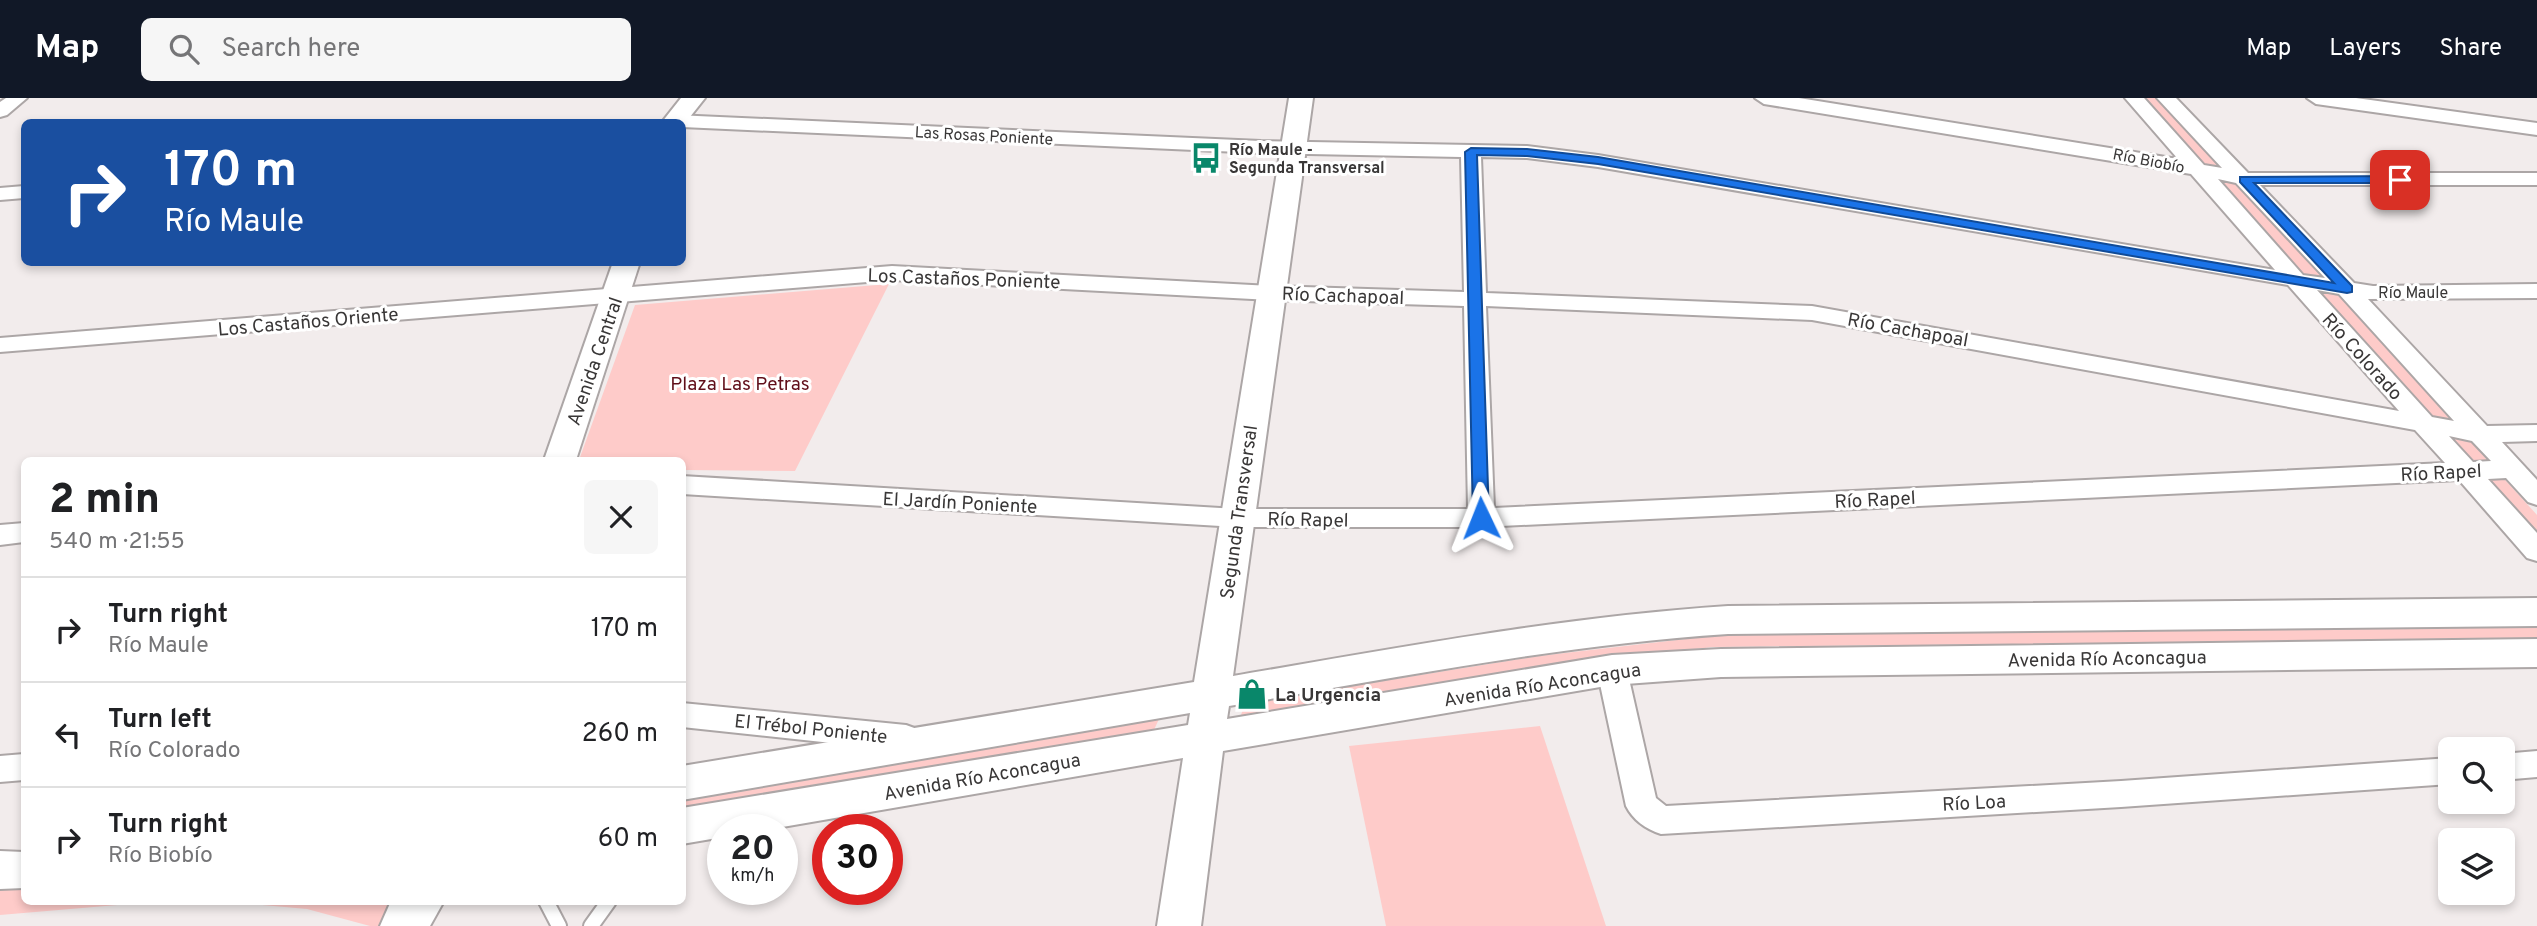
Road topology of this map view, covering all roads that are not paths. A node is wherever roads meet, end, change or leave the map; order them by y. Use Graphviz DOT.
graph roads {
  1 [pos="693,98"];
  2 [pos="1301,98"];
  3 [pos="1764,98"];
  4 [pos="2134,98"];
  5 [pos="2166,98"];
  6 [pos="2316,98"];
  7 [pos="11,99"];
  8 [pos="0,111"];
  9 [pos="676,119"];
  10 [pos="686,123"];
  11 [pos="2537,129"];
  12 [pos="1292,148"];
  13 [pos="1471,152"];
  14 [pos="2196,170"];
  15 [pos="2244,179"];
  16 [pos="2537,179"];
  17 [pos="21,192"];
  18 [pos="0,194"];
  19 [pos="626,266"];
  20 [pos="2295,280"];
  21 [pos="2347,289"];
  22 [pos="2537,291"];
  23 [pos="1271,293"];
  24 [pos="616,296"];
  25 [pos="1475,298"];
  26 [pos="0,345"];
  27 [pos="2423,424"];
  28 [pos="2537,433"];
  29 [pos="2481,434"];
  30 [pos="561,457"];
  31 [pos="2511,469"];
  32 [pos="2467,470"];
  33 [pos="686,485"];
  34 [pos="2537,496"];
  35 [pos="1237,518"];
  36 [pos="1481,518"];
  37 [pos="21,533"];
  38 [pos="0,535"];
  39 [pos="2537,551"];
  40 [pos="2537,612"];
  41 [pos="2537,653"];
  42 [pos="1612,670"];
  43 [pos="1211,696"];
  44 [pos="686,715"];
  45 [pos="1205,739"];
  46 [pos="939,742"];
  47 [pos="2537,764"];
  48 [pos="2515,766"];
  49 [pos="21,767"];
  50 [pos="0,769"];
  51 [pos="2438,772"];
  52 [pos="686,782"];
  53 [pos="686,826"];
  54 [pos="0,870"];
  55 [pos="21,870"];
  56 [pos="416,905"];
  57 [pos="548,905"];
  58 [pos="606,905"];
  59 [pos="405,926"];
  60 [pos="559,926"];
  61 [pos="591,926"];
  62 [pos="1179,926"];
  1 -- 9 [label="street"];
  2 -- 12 [label="street, Segunda Transversal"];
  3 -- 14 [label="street, Río Biobío"];
  4 -- 14 [label="street, Río Colorado"];
  5 -- 15 [label="street, Río Colorado"];
  6 -- 11 [label="street"];
  7 -- 8 [label="street"];
  10 -- 12 [label="street, Las Rosas Poniente"];
  12 -- 13 [label="street, Río Maule"];
  12 -- 23 [label="street, Segunda Transversal"];
  13 -- 20 [label="street, Río Maule"];
  13 -- 25 [label="street"];
  14 -- 15 [label="street, Río Biobío"];
  14 -- 20 [label="street, Río Colorado"];
  15 -- 16 [label="street, Río Biobío"];
  15 -- 21 [label="street, Río Colorado"];
  17 -- 18 [label="street"];
  19 -- 24 [label="street, Avenida Central"];
  20 -- 21 [label="street, Río Maule"];
  20 -- 27 [label="street, Río Colorado"];
  21 -- 22 [label="street, Río Maule"];
  21 -- 29 [label="street, Río Colorado"];
  23 -- 24 [label="street, Los Castaños Poniente"];
  23 -- 25 [label="street, Río Cachapoal"];
  23 -- 35 [label="street, Segunda Transversal"];
  24 -- 26 [label="street, Los Castaños Oriente"];
  24 -- 30 [label="street, Avenida Central"];
  25 -- 27 [label="street, Río Cachapoal"];
  25 -- 36 [label="street"];
  27 -- 29 [label="street, Río Cachapoal"];
  27 -- 32 [label="street, Río Colorado"];
  28 -- 29 [label="street, Río Cachapoal"];
  29 -- 31 [label="street, Río Colorado"];
  31 -- 32 [label="street, Río Rapel"];
  31 -- 34 [label="street, Río Colorado"];
  32 -- 36 [label="street, Río Rapel"];
  32 -- 39 [label="street, Río Colorado"];
  33 -- 35 [label="street, El Jardín Poniente"];
  35 -- 36 [label="street, Río Rapel"];
  35 -- 43 [label="street, Segunda Transversal"];
  37 -- 38 [label="street"];
  40 -- 43 [label="street, Avenida Río Aconcagua"];
  41 -- 42 [label="street, Avenida Río Aconcagua"];
  42 -- 45 [label="street, Avenida Río Aconcagua"];
  42 -- 51 [label="street, Río Loa"];
  43 -- 45 [label="street, Segunda Transversal"];
  43 -- 46 [label="street, Avenida Río Aconcagua"];
  44 -- 46 [label="street, El Trébol Poniente"];
  45 -- 53 [label="street, Avenida Río Aconcagua"];
  45 -- 62 [label="street, Segunda Transversal"];
  46 -- 52 [label="street, Avenida Río Aconcagua"];
  47 -- 48 [label="street"];
  49 -- 50 [label="street"];
  54 -- 55 [label="street"];
  56 -- 59 [label="main road"];
  57 -- 60 [label="lane"];
  58 -- 61 [label="lane"];
}
